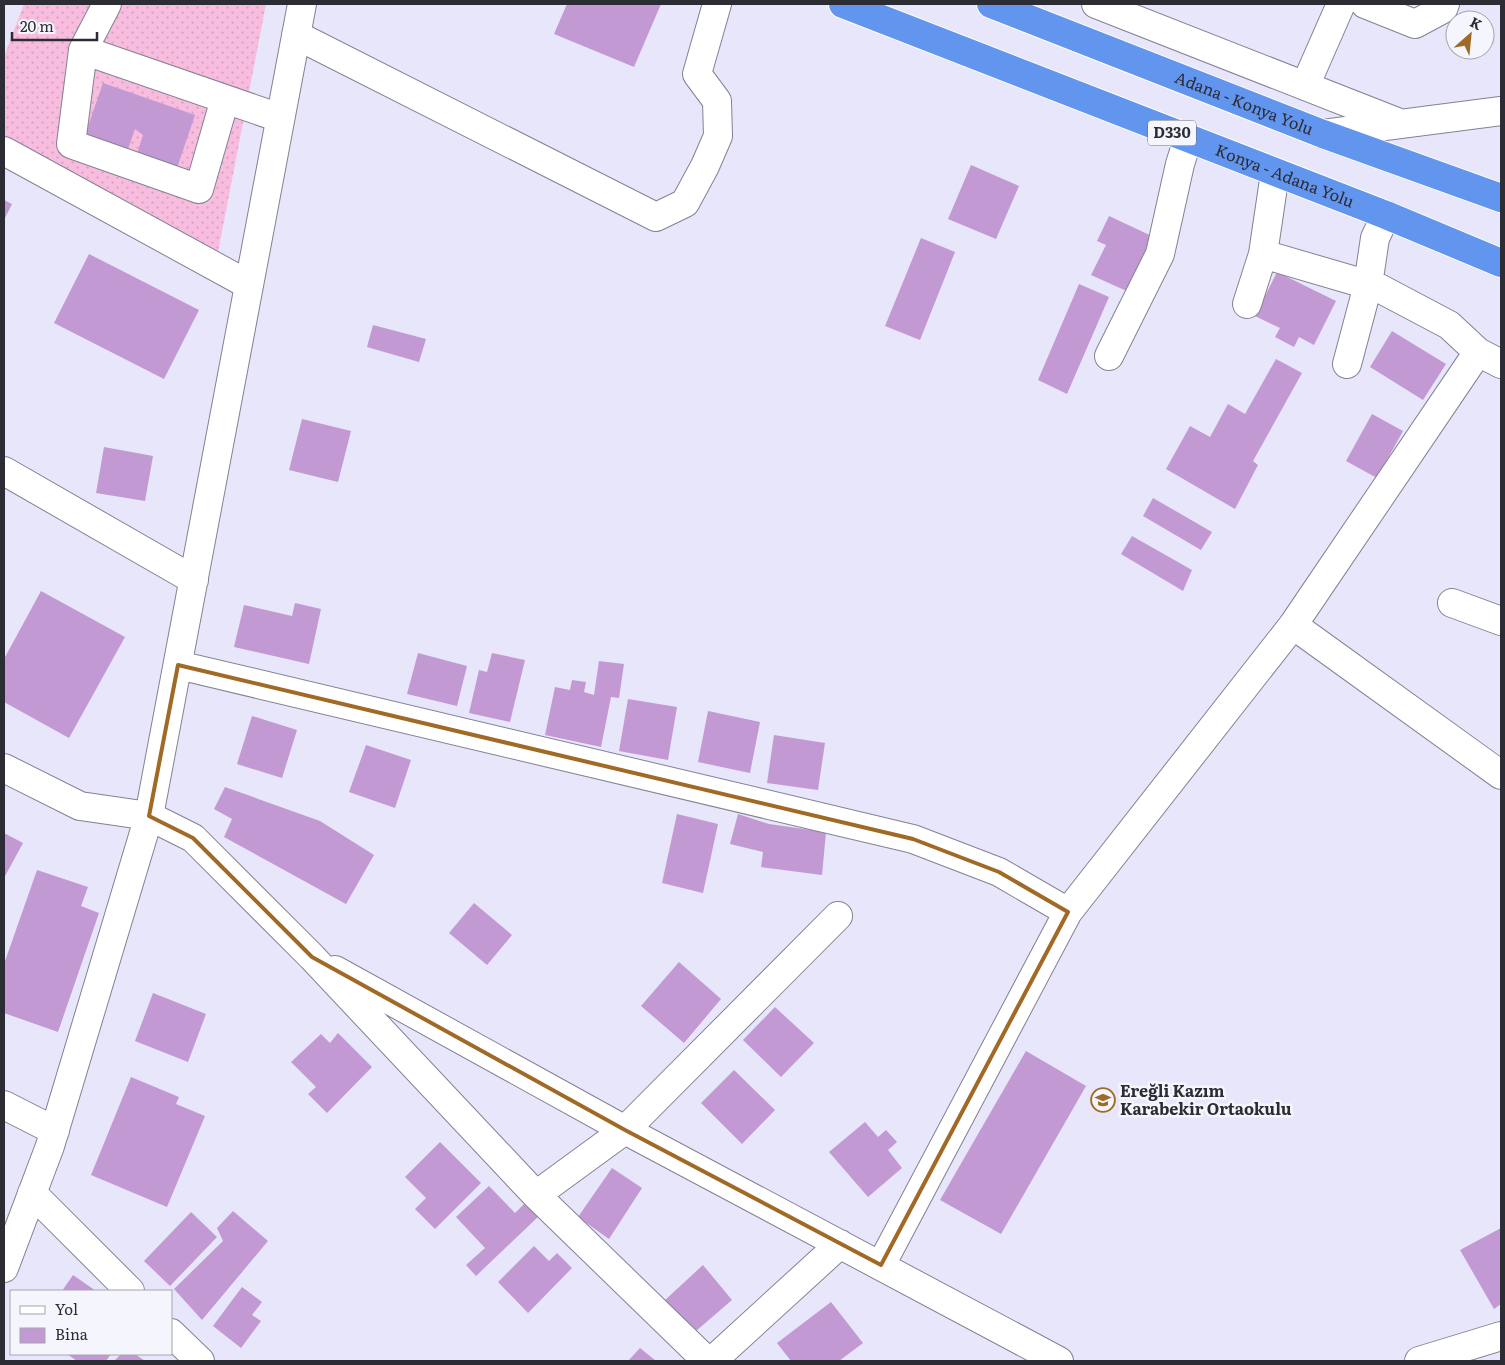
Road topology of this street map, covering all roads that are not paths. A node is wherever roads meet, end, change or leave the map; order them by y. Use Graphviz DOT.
graph roads {
  1 [pos="107,4"];
  2 [pos="302,4"];
  3 [pos="717,4"];
  4 [pos="842,4"];
  5 [pos="991,4"];
  6 [pos="1096,4"];
  7 [pos="1341,4"];
  8 [pos="1365,4"];
  9 [pos="1445,4"];
  10 [pos="296,35"];
  11 [pos="83,50"];
  12 [pos="1305,86"];
  13 [pos="225,99"];
  14 [pos="1501,111"];
  15 [pos="280,118"];
  16 [pos="1402,124"];
  17 [pos="1323,134"];
  18 [pos="1188,139"];
  19 [pos="4,151"];
  20 [pos="1276,173"];
  21 [pos="1501,198"];
  22 [pos="1386,215"];
  23 [pos="1263,254"];
  24 [pos="1501,263"];
  25 [pos="249,285"];
  26 [pos="1368,285"];
  27 [pos="1247,304"];
  28 [pos="1109,356"];
  29 [pos="1490,358"];
  30 [pos="1347,364"];
  31 [pos="4,471"];
  32 [pos="194,580"];
  33 [pos="1452,603"];
  34 [pos="1501,621"];
  35 [pos="1293,625"];
  36 [pos="178,665"];
  37 [pos="4,768"];
  38 [pos="1500,770"];
  39 [pos="149,816"];
  40 [pos="1068,912"];
  41 [pos="838,916"];
  42 [pos="312,957"];
  43 [pos="4,1105"];
  44 [pos="625,1130"];
  45 [pos="54,1131"];
  46 [pos="32,1193"];
  47 [pos="536,1195"];
  48 [pos="840,1244"];
  49 [pos="881,1265"];
  50 [pos="4,1268"];
  51 [pos="129,1290"];
  52 [pos="172,1334"];
  53 [pos="1501,1336"];
  54 [pos="200,1361"];
  55 [pos="707,1361"];
  56 [pos="712,1361"];
  57 [pos="1059,1361"];
  58 [pos="1419,1361"];
  1 -- 11 [label="street"];
  2 -- 10 [label="street"];
  3 -- 10 [label="street"];
  4 -- 18 [label="highway, Konya - Adana Yolu / D330"];
  5 -- 17 [label="highway, Adana - Konya Yolu"];
  6 -- 12 [label="street"];
  7 -- 12 [label="street"];
  8 -- 9 [label="street"];
  10 -- 15 [label="street"];
  11 -- 13 [label="street"];
  11 -- 13 [label="street"];
  12 -- 16 [label="street"];
  13 -- 15 [label="street"];
  14 -- 16 [label="street"];
  15 -- 25 [label="street"];
  16 -- 17 [label="street"];
  17 -- 21 [label="highway, Adana - Konya Yolu"];
  18 -- 20 [label="highway, Konya - Adana Yolu / D330"];
  18 -- 28 [label="street"];
  19 -- 25 [label="street"];
  20 -- 22 [label="highway, Konya - Adana Yolu / D330"];
  20 -- 23 [label="street"];
  22 -- 24 [label="highway, Konya - Adana Yolu / D330"];
  22 -- 26 [label="street"];
  23 -- 26 [label="street"];
  23 -- 27 [label="street"];
  25 -- 32 [label="street"];
  26 -- 29 [label="street"];
  26 -- 30 [label="street"];
  29 -- 35 [label="street"];
  31 -- 32 [label="street"];
  32 -- 36 [label="street"];
  33 -- 34 [label="street"];
  35 -- 38 [label="street"];
  35 -- 40 [label="street"];
  36 -- 39 [label="street"];
  36 -- 40 [label="street"];
  37 -- 39 [label="street"];
  39 -- 42 [label="street"];
  39 -- 45 [label="street"];
  40 -- 49 [label="street"];
  41 -- 44 [label="street"];
  42 -- 44 [label="street"];
  42 -- 47 [label="street"];
  43 -- 45 [label="street"];
  44 -- 47 [label="street"];
  44 -- 48 [label="street"];
  45 -- 46 [label="street"];
  46 -- 50 [label="street"];
  46 -- 51 [label="street"];
  47 -- 55 [label="street"];
  48 -- 49 [label="street"];
  48 -- 56 [label="street"];
  49 -- 57 [label="street"];
  52 -- 54 [label="street"];
  53 -- 58 [label="street"];
}
